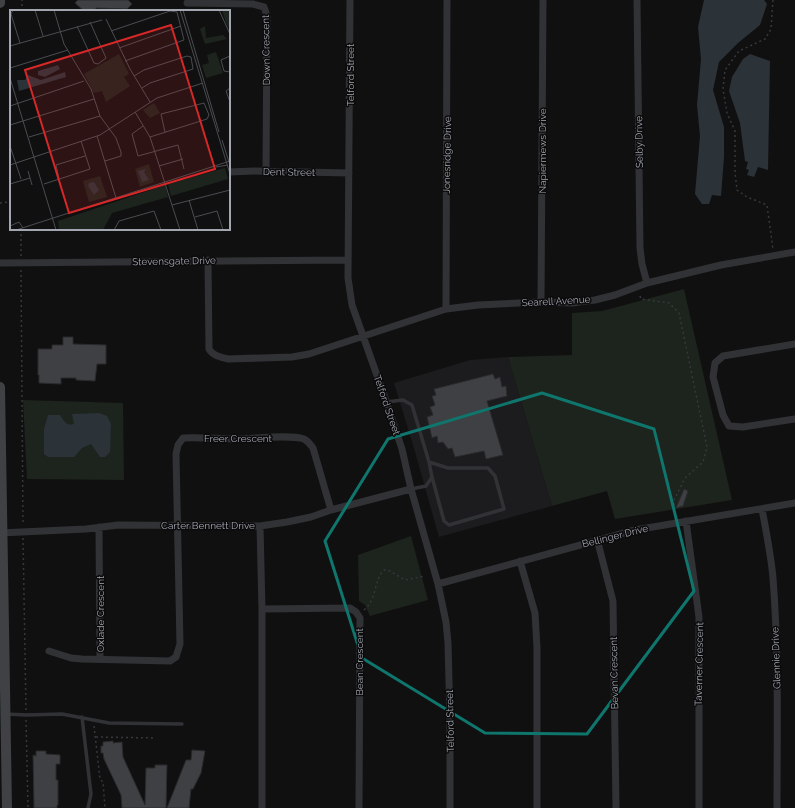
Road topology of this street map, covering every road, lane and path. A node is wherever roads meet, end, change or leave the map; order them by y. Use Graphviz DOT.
graph roads {
  1 [pos="350,0"];
  2 [pos="447,0"];
  3 [pos="543,0"];
  4 [pos="637,0"];
  5 [pos="773,0"];
  6 [pos="187,2"];
  7 [pos="266,171"];
  8 [pos="230,172"];
  9 [pos="349,173"];
  10 [pos="10,202"];
  11 [pos="0,203"];
  12 [pos="21,230"];
  13 [pos="795,252"];
  14 [pos="774,256"];
  15 [pos="20,257"];
  16 [pos="208,260"];
  17 [pos="348,260"];
  18 [pos="0,263"];
  19 [pos="21,271"];
  20 [pos="647,283"];
  21 [pos="640,296"];
  22 [pos="541,302"];
  23 [pos="446,309"];
  24 [pos="363,337"];
  25 [pos="795,344"];
  26 [pos="0,387"];
  27 [pos="386,402"];
  28 [pos="795,419"];
  29 [pos="429,462"];
  30 [pos="432,477"];
  31 [pos="411,489"];
  32 [pos="795,503"];
  33 [pos="762,509"];
  34 [pos="331,510"];
  35 [pos="674,511"];
  36 [pos="22,520"];
  37 [pos="686,521"];
  38 [pos="177,525"];
  39 [pos="260,526"];
  40 [pos="99,527"];
  41 [pos="1,533"];
  42 [pos="597,539"];
  43 [pos="23,541"];
  44 [pos="520,561"];
  45 [pos="425,576"];
  46 [pos="438,584"];
  47 [pos="262,609"];
  48 [pos="358,615"];
  49 [pos="49,651"];
  50 [pos="100,659"];
  51 [pos="26,711"];
  52 [pos="5,714"];
  53 [pos="82,717"];
  54 [pos="26,720"];
  55 [pos="93,720"];
  56 [pos="182,724"];
  57 [pos="95,737"];
  58 [pos="156,738"];
  59 [pos="6,808"];
  60 [pos="28,808"];
  61 [pos="88,808"];
  62 [pos="105,808"];
  63 [pos="262,808"];
  64 [pos="359,808"];
  65 [pos="450,808"];
  66 [pos="537,808"];
  67 [pos="616,808"];
  68 [pos="699,808"];
  69 [pos="778,808"];
  1 -- 9 [label="street, Telford Street"];
  2 -- 23 [label="street, Jonesridge Drive"];
  3 -- 22 [label="street, Napiermews Drive"];
  4 -- 20 [label="street, Selby Drive"];
  5 -- 14 [label="path"];
  6 -- 7 [label="street, Down Crescent"];
  7 -- 8 [label="street, Dent Street"];
  7 -- 9 [label="street, Dent Street"];
  9 -- 17 [label="street, Telford Street"];
  10 -- 11 [label="path"];
  12 -- 15 [label="path"];
  13 -- 14 [label="street, Searell Avenue"];
  14 -- 20 [label="street, Searell Avenue"];
  16 -- 17 [label="street, Stevensgate Drive"];
  16 -- 18 [label="street, Stevensgate Drive"];
  16 -- 24 [label="street, Searell Avenue"];
  17 -- 24 [label="street, Telford Street"];
  19 -- 36 [label="path"];
  20 -- 22 [label="street, Searell Avenue"];
  21 -- 35 [label="path"];
  22 -- 23 [label="street, Searell Avenue"];
  23 -- 24 [label="street, Searell Avenue"];
  24 -- 27 [label="street, Telford Street"];
  25 -- 28 [label="street"];
  26 -- 41 [label="main road"];
  27 -- 29 [label="lane"];
  27 -- 31 [label="street, Telford Street"];
  29 -- 30 [label="lane"];
  29 -- 30 [label="lane"];
  30 -- 31 [label="lane"];
  31 -- 34 [label="street, Carter Bennett Drive"];
  31 -- 46 [label="street, Telford Street"];
  32 -- 33 [label="street, Bellinger Drive"];
  33 -- 37 [label="street, Bellinger Drive"];
  33 -- 69 [label="street, Glennie Drive"];
  34 -- 38 [label="street, Freer Crescent"];
  34 -- 39 [label="street, Carter Bennett Drive"];
  37 -- 42 [label="street, Bellinger Drive"];
  37 -- 68 [label="street, Taverner Crescent"];
  38 -- 39 [label="street, Carter Bennett Drive"];
  38 -- 40 [label="street, Carter Bennett Drive"];
  38 -- 50 [label="street, Oxlade Crescent"];
  39 -- 47 [label="street"];
  40 -- 41 [label="street, Carter Bennett Drive"];
  40 -- 50 [label="street, Oxlade Crescent"];
  41 -- 52 [label="main road"];
  42 -- 44 [label="street, Bellinger Drive"];
  42 -- 67 [label="street, Bevan Crescent"];
  43 -- 51 [label="path"];
  44 -- 46 [label="street, Bellinger Drive"];
  44 -- 66 [label="street"];
  45 -- 48 [label="path"];
  46 -- 65 [label="street, Telford Street"];
  47 -- 48 [label="street, Bean Crescent"];
  47 -- 63 [label="street"];
  48 -- 64 [label="street, Bean Crescent"];
  49 -- 50 [label="street"];
  52 -- 53 [label="lane"];
  52 -- 59 [label="main road"];
  53 -- 55 [label="lane"];
  53 -- 61 [label="lane"];
  54 -- 60 [label="path"];
  55 -- 56 [label="lane"];
  55 -- 57 [label="path"];
  57 -- 58 [label="path"];
  57 -- 62 [label="path"];
}
